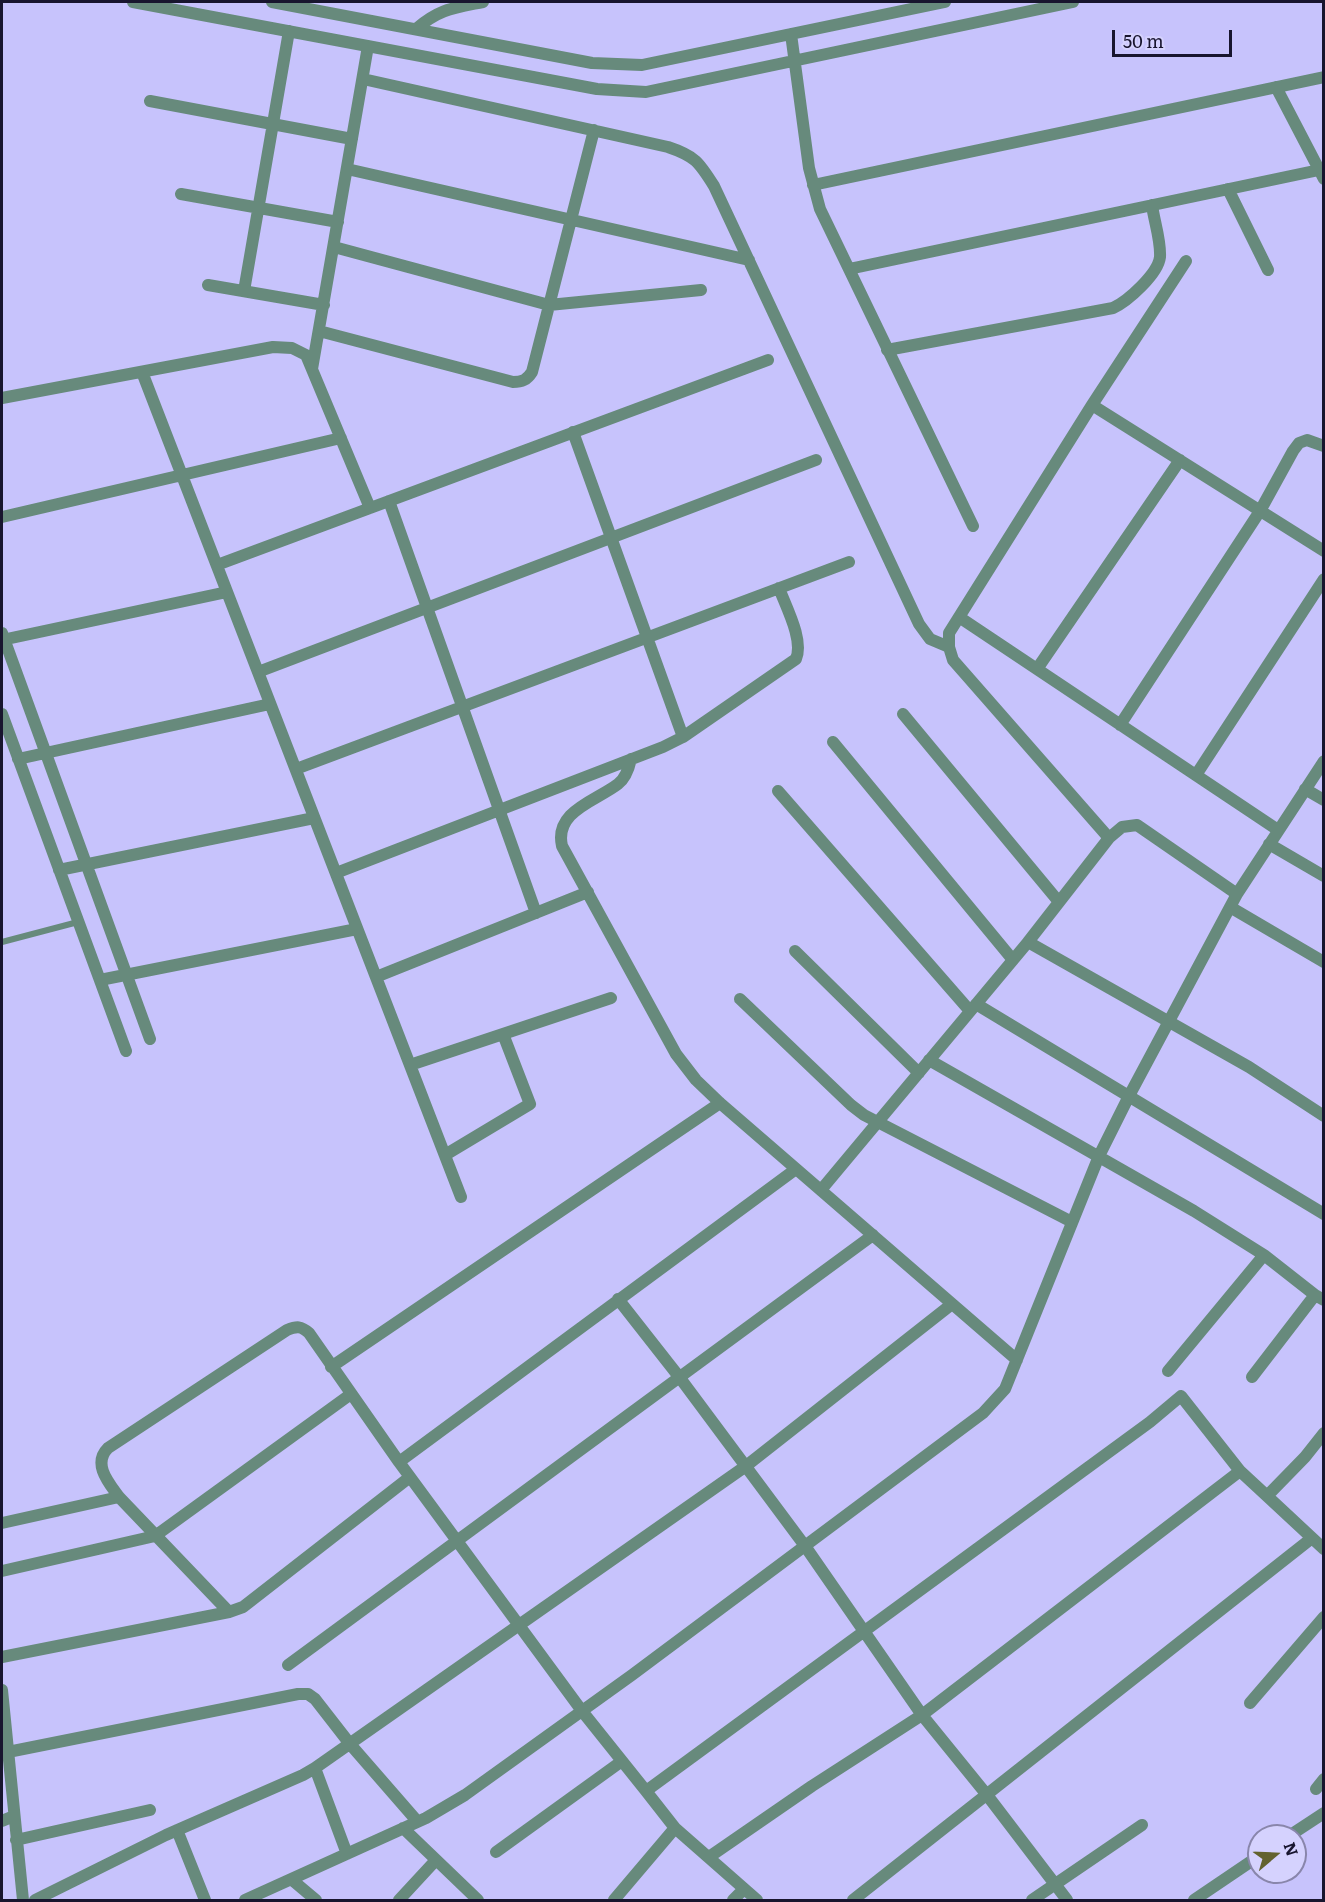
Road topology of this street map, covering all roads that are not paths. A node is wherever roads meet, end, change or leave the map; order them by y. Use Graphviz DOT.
graph roads {
  1 [pos="134,2"];
  2 [pos="272,2"];
  3 [pos="483,2"];
  4 [pos="945,2"];
  5 [pos="1073,2"];
  6 [pos="416,29"];
  7 [pos="289,31"];
  8 [pos="791,34"];
  9 [pos="368,46"];
  10 [pos="794,61"];
  11 [pos="1323,77"];
  12 [pos="363,79"];
  13 [pos="1276,87"];
  14 [pos="150,101"];
  15 [pos="273,124"];
  16 [pos="594,130"];
  17 [pos="352,139"];
  18 [pos="347,170"];
  19 [pos="1321,174"];
  20 [pos="813,185"];
  21 [pos="1228,189"];
  22 [pos="181,194"];
  23 [pos="1152,205"];
  24 [pos="258,208"];
  25 [pos="571,220"];
  26 [pos="338,222"];
  27 [pos="334,247"];
  28 [pos="749,260"];
  29 [pos="1186,261"];
  30 [pos="849,269"];
  31 [pos="1268,270"];
  32 [pos="208,285"];
  33 [pos="701,290"];
  34 [pos="244,291"];
  35 [pos="324,305"];
  36 [pos="549,305"];
  37 [pos="319,332"];
  38 [pos="887,350"];
  39 [pos="768,360"];
  40 [pos="312,369"];
  41 [pos="142,372"];
  42 [pos="2,398"];
  43 [pos="1092,405"];
  44 [pos="573,432"];
  45 [pos="341,438"];
  46 [pos="1323,446"];
  47 [pos="816,460"];
  48 [pos="1180,460"];
  49 [pos="182,476"];
  50 [pos="389,501"];
  51 [pos="370,508"];
  52 [pos="1260,511"];
  53 [pos="2,517"];
  54 [pos="973,526"];
  55 [pos="611,538"];
  56 [pos="1323,551"];
  57 [pos="849,562"];
  58 [pos="217,565"];
  59 [pos="1323,579"];
  60 [pos="779,588"];
  61 [pos="227,592"];
  62 [pos="427,608"];
  63 [pos="959,617"];
  64 [pos="2,637"];
  65 [pos="647,638"];
  66 [pos="949,647"];
  67 [pos="1037,669"];
  68 [pos="258,672"];
  69 [pos="270,704"];
  70 [pos="462,707"];
  71 [pos="2,714"];
  72 [pos="903,714"];
  73 [pos="1120,725"];
  74 [pos="683,737"];
  75 [pos="833,742"];
  76 [pos="45,753"];
  77 [pos="18,759"];
  78 [pos="632,759"];
  79 [pos="1323,761"];
  80 [pos="296,769"];
  81 [pos="1196,775"];
  82 [pos="1305,789"];
  83 [pos="778,791"];
  84 [pos="1323,800"];
  85 [pos="499,810"];
  86 [pos="314,818"];
  87 [pos="1278,830"];
  88 [pos="1109,838"];
  89 [pos="1269,844"];
  90 [pos="86,865"];
  91 [pos="59,870"];
  92 [pos="336,873"];
  93 [pos="1323,876"];
  94 [pos="588,892"];
  95 [pos="1237,894"];
  96 [pos="1059,902"];
  97 [pos="1230,907"];
  98 [pos="536,913"];
  99 [pos="78,921"];
  100 [pos="357,929"];
  101 [pos="2,942"];
  102 [pos="1028,942"];
  103 [pos="795,951"];
  104 [pos="1013,960"];
  105 [pos="1323,962"];
  106 [pos="126,975"];
  107 [pos="376,976"];
  108 [pos="99,980"];
  109 [pos="611,998"];
  110 [pos="740,999"];
  111 [pos="973,1007"];
  112 [pos="1167,1022"];
  113 [pos="503,1034"];
  114 [pos="150,1039"];
  115 [pos="126,1051"];
  116 [pos="930,1060"];
  117 [pos="410,1065"];
  118 [pos="919,1073"];
  119 [pos="1129,1096"];
  120 [pos="720,1103"];
  121 [pos="1323,1116"];
  122 [pos="879,1122"];
  123 [pos="445,1155"];
  124 [pos="1099,1156"];
  125 [pos="796,1169"];
  126 [pos="821,1190"];
  127 [pos="461,1197"];
  128 [pos="1323,1214"];
  129 [pos="1072,1222"];
  130 [pos="873,1235"];
  131 [pos="1264,1255"];
  132 [pos="1319,1298"];
  133 [pos="618,1299"];
  134 [pos="952,1304"];
  135 [pos="1017,1360"];
  136 [pos="331,1366"];
  137 [pos="1168,1371"];
  138 [pos="1252,1377"];
  139 [pos="680,1378"];
  140 [pos="351,1394"];
  141 [pos="1323,1433"];
  142 [pos="399,1462"];
  143 [pos="746,1466"];
  144 [pos="1240,1471"];
  145 [pos="410,1477"];
  146 [pos="1267,1496"];
  147 [pos="119,1497"];
  148 [pos="2,1523"];
  149 [pos="155,1536"];
  150 [pos="1312,1538"];
  151 [pos="457,1541"];
  152 [pos="806,1546"];
  153 [pos="1323,1550"];
  154 [pos="2,1571"];
  155 [pos="229,1612"];
  156 [pos="1323,1617"];
  157 [pos="519,1625"];
  158 [pos="864,1631"];
  159 [pos="2,1657"];
  160 [pos="288,1665"];
  161 [pos="2,1690"];
  162 [pos="1250,1703"];
  163 [pos="582,1711"];
  164 [pos="922,1715"];
  165 [pos="350,1744"];
  166 [pos="8,1752"];
  167 [pos="622,1761"];
  168 [pos="315,1768"];
  169 [pos="646,1791"];
  170 [pos="987,1795"];
  171 [pos="150,1810"];
  172 [pos="1323,1813"];
  173 [pos="14,1816"];
  174 [pos="2,1821"];
  175 [pos="417,1821"];
  176 [pos="1307,1824"];
  177 [pos="1142,1825"];
  178 [pos="403,1828"];
  179 [pos="675,1828"];
  180 [pos="177,1830"];
  181 [pos="16,1840"];
  182 [pos="496,1852"];
  183 [pos="347,1854"];
  184 [pos="709,1857"];
  185 [pos="436,1860"];
  186 [pos="1247,1864"];
  187 [pos="291,1879"];
  188 [pos="1057,1884"];
  189 [pos="744,1889"];
  190 [pos="22,1900"];
  191 [pos="35,1900"];
  192 [pos="205,1900"];
  193 [pos="244,1900"];
  194 [pos="316,1900"];
  195 [pos="399,1900"];
  196 [pos="478,1900"];
  197 [pos="614,1900"];
  198 [pos="733,1900"];
  199 [pos="757,1900"];
  200 [pos="853,1900"];
  201 [pos="1032,1900"];
  202 [pos="1068,1900"];
  203 [pos="1194,1900"];
  1 -- 7 [label="street"];
  2 -- 6 [label="street"];
  3 -- 6 [label="street"];
  4 -- 8 [label="street"];
  5 -- 10 [label="street"];
  6 -- 8 [label="street"];
  7 -- 9 [label="street"];
  7 -- 15 [label="street"];
  8 -- 10 [label="street"];
  9 -- 10 [label="street"];
  9 -- 12 [label="street"];
  10 -- 20 [label="street"];
  11 -- 13 [label="street"];
  12 -- 16 [label="street"];
  12 -- 17 [label="street"];
  13 -- 19 [label="street"];
  13 -- 20 [label="street"];
  14 -- 15 [label="street"];
  15 -- 17 [label="street"];
  15 -- 24 [label="street"];
  16 -- 25 [label="street"];
  16 -- 28 [label="street"];
  17 -- 18 [label="street"];
  18 -- 25 [label="street"];
  18 -- 26 [label="street"];
  19 -- 21 [label="street"];
  20 -- 30 [label="street"];
  21 -- 23 [label="street"];
  21 -- 31 [label="street"];
  22 -- 24 [label="street"];
  23 -- 30 [label="street"];
  23 -- 38 [label="street"];
  24 -- 26 [label="street"];
  24 -- 34 [label="street"];
  25 -- 28 [label="street"];
  25 -- 36 [label="street"];
  26 -- 27 [label="street"];
  27 -- 35 [label="street"];
  27 -- 36 [label="street"];
  28 -- 66 [label="street"];
  29 -- 43 [label="street"];
  30 -- 38 [label="street"];
  32 -- 34 [label="street"];
  33 -- 36 [label="street"];
  34 -- 35 [label="street"];
  35 -- 37 [label="street"];
  36 -- 37 [label="street"];
  37 -- 40 [label="street"];
  38 -- 54 [label="street"];
  39 -- 44 [label="street"];
  40 -- 41 [label="street"];
  40 -- 45 [label="street"];
  41 -- 42 [label="street"];
  41 -- 49 [label="street"];
  43 -- 48 [label="street"];
  43 -- 63 [label="street"];
  44 -- 50 [label="street"];
  44 -- 55 [label="street"];
  45 -- 49 [label="street"];
  45 -- 51 [label="street"];
  46 -- 52 [label="street"];
  47 -- 55 [label="street"];
  48 -- 52 [label="street"];
  48 -- 67 [label="street"];
  49 -- 53 [label="street"];
  49 -- 58 [label="street"];
  50 -- 51 [label="street"];
  50 -- 62 [label="street"];
  51 -- 58 [label="street"];
  52 -- 56 [label="street"];
  52 -- 73 [label="street"];
  55 -- 62 [label="street"];
  55 -- 65 [label="street"];
  57 -- 60 [label="street"];
  58 -- 61 [label="street"];
  59 -- 81 [label="street"];
  60 -- 65 [label="street"];
  60 -- 74 [label="street"];
  61 -- 64 [label="street"];
  61 -- 68 [label="street"];
  62 -- 68 [label="street"];
  62 -- 70 [label="street"];
  63 -- 66 [label="street"];
  63 -- 67 [label="street"];
  64 -- 76 [label="street"];
  65 -- 70 [label="street"];
  65 -- 74 [label="street"];
  66 -- 88 [label="street"];
  67 -- 73 [label="street"];
  68 -- 69 [label="street"];
  69 -- 76 [label="street"];
  69 -- 80 [label="street"];
  70 -- 80 [label="street"];
  70 -- 85 [label="street"];
  71 -- 77 [label="street"];
  72 -- 96 [label="street"];
  73 -- 81 [label="street"];
  74 -- 78 [label="street"];
  75 -- 104 [label="street"];
  76 -- 77 [label="street"];
  76 -- 90 [label="street"];
  77 -- 91 [label="street"];
  78 -- 85 [label="street"];
  78 -- 94 [label="street"];
  79 -- 82 [label="street"];
  80 -- 86 [label="street"];
  81 -- 87 [label="street"];
  82 -- 84 [label="street"];
  82 -- 87 [label="street"];
  83 -- 111 [label="street"];
  85 -- 92 [label="street"];
  85 -- 98 [label="street"];
  86 -- 90 [label="street"];
  86 -- 92 [label="street"];
  87 -- 89 [label="street"];
  88 -- 95 [label="street"];
  88 -- 96 [label="street"];
  89 -- 93 [label="street"];
  89 -- 95 [label="street"];
  90 -- 91 [label="street"];
  90 -- 106 [label="street"];
  91 -- 99 [label="street"];
  92 -- 100 [label="street"];
  94 -- 98 [label="street"];
  94 -- 120 [label="street"];
  95 -- 97 [label="street"];
  96 -- 102 [label="street"];
  97 -- 105 [label="street"];
  97 -- 112 [label="street"];
  98 -- 107 [label="street"];
  99 -- 101 [label="lane"];
  99 -- 108 [label="street"];
  100 -- 106 [label="street"];
  100 -- 107 [label="street"];
  102 -- 104 [label="street"];
  102 -- 112 [label="street"];
  103 -- 118 [label="street"];
  104 -- 111 [label="street"];
  106 -- 108 [label="street"];
  106 -- 114 [label="street"];
  107 -- 117 [label="street"];
  108 -- 115 [label="street"];
  109 -- 113 [label="street"];
  110 -- 122 [label="street"];
  111 -- 116 [label="street"];
  111 -- 119 [label="street"];
  112 -- 119 [label="street"];
  112 -- 121 [label="street"];
  113 -- 117 [label="street"];
  113 -- 123 [label="street"];
  116 -- 118 [label="street"];
  116 -- 124 [label="street"];
  117 -- 123 [label="street"];
  118 -- 122 [label="street"];
  119 -- 124 [label="street"];
  119 -- 128 [label="street"];
  120 -- 125 [label="street"];
  120 -- 136 [label="street"];
  122 -- 126 [label="street"];
  122 -- 129 [label="street"];
  123 -- 127 [label="street"];
  124 -- 129 [label="street"];
  124 -- 131 [label="street"];
  125 -- 126 [label="street"];
  125 -- 133 [label="street"];
  126 -- 130 [label="street"];
  129 -- 135 [label="street"];
  130 -- 134 [label="street"];
  130 -- 139 [label="street"];
  131 -- 132 [label="street"];
  131 -- 137 [label="street"];
  132 -- 138 [label="street"];
  133 -- 139 [label="street"];
  133 -- 142 [label="street"];
  134 -- 135 [label="street"];
  134 -- 143 [label="street"];
  135 -- 152 [label="street"];
  136 -- 140 [label="street"];
  136 -- 147 [label="street"];
  139 -- 143 [label="street"];
  139 -- 151 [label="street"];
  140 -- 142 [label="street"];
  140 -- 149 [label="street"];
  141 -- 146 [label="street"];
  142 -- 145 [label="street"];
  143 -- 152 [label="street"];
  143 -- 157 [label="street"];
  144 -- 146 [label="street"];
  144 -- 158 [label="street"];
  144 -- 164 [label="street"];
  145 -- 151 [label="street"];
  145 -- 155 [label="street"];
  146 -- 150 [label="street"];
  147 -- 148 [label="street"];
  147 -- 149 [label="street"];
  149 -- 154 [label="street"];
  149 -- 155 [label="street"];
  150 -- 153 [label="street"];
  150 -- 170 [label="street"];
  151 -- 157 [label="street"];
  151 -- 160 [label="street"];
  152 -- 158 [label="street"];
  152 -- 163 [label="street"];
  155 -- 159 [label="street"];
  156 -- 162 [label="street"];
  157 -- 163 [label="street"];
  157 -- 165 [label="street"];
  158 -- 164 [label="street"];
  158 -- 169 [label="street"];
  161 -- 166 [label="street"];
  163 -- 167 [label="street"];
  163 -- 175 [label="street"];
  164 -- 170 [label="street"];
  164 -- 184 [label="street"];
  165 -- 166 [label="street"];
  165 -- 168 [label="street"];
  165 -- 175 [label="street"];
  166 -- 173 [label="street"];
  167 -- 169 [label="street"];
  167 -- 182 [label="street"];
  168 -- 180 [label="street"];
  168 -- 183 [label="street"];
  169 -- 179 [label="street"];
  170 -- 188 [label="street"];
  170 -- 200 [label="street"];
  171 -- 181 [label="street"];
  172 -- 176 [label="street"];
  173 -- 174 [label="street"];
  173 -- 181 [label="street"];
  175 -- 178 [label="street"];
  177 -- 188 [label="street"];
  178 -- 183 [label="street"];
  178 -- 185 [label="street"];
  179 -- 184 [label="street"];
  179 -- 197 [label="street"];
  180 -- 191 [label="street"];
  180 -- 192 [label="street"];
  181 -- 190 [label="street"];
  183 -- 187 [label="street"];
  184 -- 189 [label="street"];
  185 -- 195 [label="street"];
  185 -- 196 [label="street"];
  186 -- 203 [label="street"];
  187 -- 193 [label="street"];
  187 -- 194 [label="street"];
  188 -- 201 [label="street"];
  188 -- 202 [label="street"];
  189 -- 198 [label="street"];
  189 -- 199 [label="street"];
}
